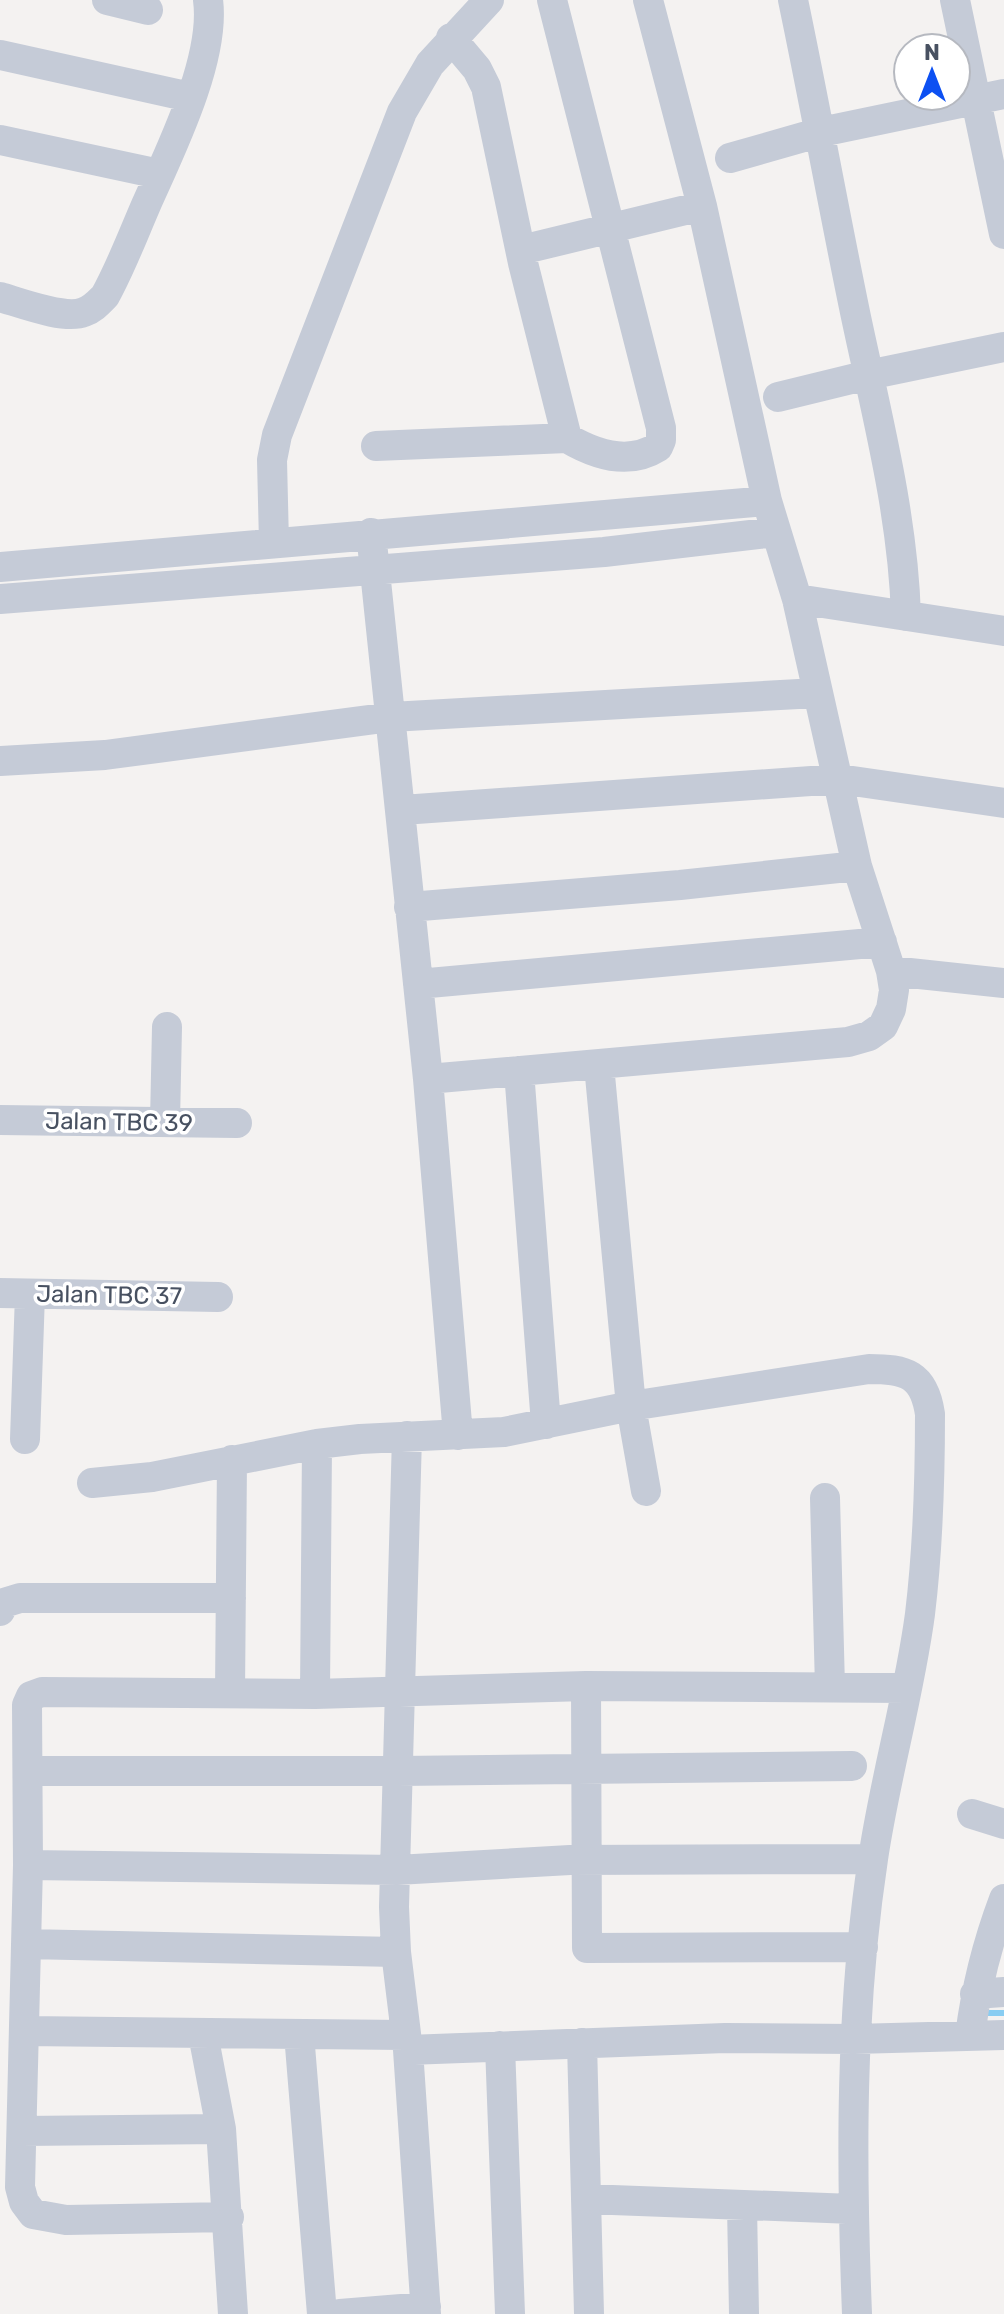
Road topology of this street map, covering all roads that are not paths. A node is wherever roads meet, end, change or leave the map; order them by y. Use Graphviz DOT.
graph roads {
  1 [pos="107,0"];
  2 [pos="208,0"];
  3 [pos="489,0"];
  4 [pos="552,0"];
  5 [pos="648,0"];
  6 [pos="793,0"];
  7 [pos="955,0"];
  8 [pos="148,10"];
  9 [pos="451,38"];
  10 [pos="0,55"];
  11 [pos="190,97"];
  12 [pos="990,97"];
  13 [pos="821,132"];
  14 [pos="0,140"];
  15 [pos="730,158"];
  16 [pos="159,174"];
  17 [pos="702,206"];
  18 [pos="611,228"];
  19 [pos="1004,234"];
  20 [pos="521,250"];
  21 [pos="0,297"];
  22 [pos="1004,347"];
  23 [pos="868,375"];
  24 [pos="778,397"];
  25 [pos="567,438"];
  26 [pos="376,446"];
  27 [pos="767,501"];
  28 [pos="775,532"];
  29 [pos="371,533"];
  30 [pos="274,543"];
  31 [pos="0,567"];
  32 [pos="375,570"];
  33 [pos="0,599"];
  34 [pos="797,599"];
  35 [pos="906,616"];
  36 [pos="1004,631"];
  37 [pos="817,693"];
  38 [pos="391,717"];
  39 [pos="0,761"];
  40 [pos="839,779"];
  41 [pos="1004,803"];
  42 [pos="402,810"];
  43 [pos="857,866"];
  44 [pos="409,907"];
  45 [pos="882,942"];
  46 [pos="891,971"];
  47 [pos="1004,983"];
  48 [pos="418,984"];
  49 [pos="167,1027"];
  50 [pos="599,1065"];
  51 [pos="519,1071"];
  52 [pos="428,1079"];
  53 [pos="0,1120"];
  54 [pos="165,1122"];
  55 [pos="237,1123"];
  56 [pos="0,1293"];
  57 [pos="30,1294"];
  58 [pos="218,1297"];
  59 [pos="631,1406"];
  60 [pos="546,1424"];
  61 [pos="458,1435"];
  62 [pos="407,1436"];
  63 [pos="25,1439"];
  64 [pos="317,1444"];
  65 [pos="232,1460"];
  66 [pos="92,1483"];
  67 [pos="646,1491"];
  68 [pos="825,1498"];
  69 [pos="231,1598"];
  70 [pos="0,1611"];
  71 [pos="586,1686"];
  72 [pos="830,1687"];
  73 [pos="906,1688"];
  74 [pos="402,1690"];
  75 [pos="230,1693"];
  76 [pos="315,1694"];
  77 [pos="852,1766"];
  78 [pos="584,1769"];
  79 [pos="28,1771"];
  80 [pos="399,1771"];
  81 [pos="972,1814"];
  82 [pos="1004,1824"];
  83 [pos="873,1859"];
  84 [pos="585,1860"];
  85 [pos="28,1865"];
  86 [pos="397,1870"];
  87 [pos="1004,1899"];
  88 [pos="26,1944"];
  89 [pos="863,1947"];
  90 [pos="396,1952"];
  91 [pos="990,1993"];
  92 [pos="24,2031"];
  93 [pos="203,2034"];
  94 [pos="299,2034"];
  95 [pos="1004,2035"];
  96 [pos="970,2036"];
  97 [pos="854,2039"];
  98 [pos="406,2043"];
  99 [pos="582,2043"];
  100 [pos="500,2046"];
  101 [pos="221,2129"];
  102 [pos="22,2131"];
  103 [pos="586,2199"];
  104 [pos="742,2206"];
  105 [pos="853,2209"];
  106 [pos="229,2217"];
  107 [pos="426,2311"];
  108 [pos="233,2314"];
  109 [pos="322,2314"];
  110 [pos="340,2314"];
  111 [pos="510,2314"];
  112 [pos="589,2314"];
  113 [pos="744,2314"];
  114 [pos="857,2314"];
  1 -- 8 [label="street"];
  2 -- 11 [label="street"];
  3 -- 9 [label="street"];
  4 -- 18 [label="street"];
  5 -- 17 [label="street"];
  6 -- 13 [label="street"];
  7 -- 12 [label="street"];
  9 -- 20 [label="street"];
  9 -- 30 [label="street"];
  10 -- 11 [label="street"];
  11 -- 16 [label="street"];
  12 -- 13 [label="street"];
  12 -- 19 [label="street"];
  13 -- 15 [label="street"];
  13 -- 23 [label="street"];
  14 -- 16 [label="street"];
  16 -- 21 [label="street"];
  17 -- 18 [label="street"];
  17 -- 27 [label="street"];
  18 -- 20 [label="street"];
  18 -- 25 [label="street"];
  20 -- 25 [label="street"];
  22 -- 23 [label="street"];
  23 -- 24 [label="street"];
  23 -- 35 [label="street"];
  25 -- 26 [label="street"];
  27 -- 28 [label="street"];
  27 -- 29 [label="street"];
  28 -- 32 [label="street"];
  28 -- 34 [label="street"];
  29 -- 30 [label="street"];
  29 -- 32 [label="street"];
  30 -- 31 [label="street"];
  32 -- 33 [label="street"];
  32 -- 38 [label="street"];
  34 -- 35 [label="street"];
  34 -- 37 [label="street"];
  35 -- 36 [label="street"];
  37 -- 38 [label="street"];
  37 -- 40 [label="street"];
  38 -- 39 [label="street"];
  38 -- 42 [label="street"];
  40 -- 41 [label="street"];
  40 -- 42 [label="street"];
  40 -- 43 [label="street"];
  42 -- 44 [label="street"];
  43 -- 44 [label="street"];
  43 -- 45 [label="street"];
  44 -- 48 [label="street"];
  45 -- 46 [label="street"];
  45 -- 48 [label="street"];
  46 -- 47 [label="street"];
  46 -- 50 [label="street"];
  48 -- 52 [label="street"];
  49 -- 54 [label="street"];
  50 -- 51 [label="street"];
  50 -- 59 [label="street"];
  51 -- 52 [label="street"];
  51 -- 60 [label="street"];
  52 -- 61 [label="street"];
  53 -- 54 [label="street, Jalan TBC 39"];
  54 -- 55 [label="street, Jalan TBC 39"];
  56 -- 57 [label="street, Jalan TBC 37"];
  57 -- 58 [label="street, Jalan TBC 37"];
  57 -- 63 [label="street"];
  59 -- 60 [label="street"];
  59 -- 67 [label="street"];
  59 -- 73 [label="street"];
  60 -- 61 [label="street"];
  61 -- 62 [label="street"];
  62 -- 64 [label="street"];
  62 -- 74 [label="street"];
  64 -- 65 [label="street"];
  64 -- 76 [label="street"];
  65 -- 66 [label="street"];
  65 -- 69 [label="street"];
  68 -- 72 [label="street"];
  69 -- 70 [label="street"];
  69 -- 75 [label="street"];
  71 -- 72 [label="street"];
  71 -- 74 [label="street"];
  71 -- 78 [label="street"];
  72 -- 73 [label="street"];
  73 -- 83 [label="street"];
  74 -- 76 [label="street"];
  74 -- 80 [label="street"];
  75 -- 76 [label="street"];
  75 -- 79 [label="street"];
  77 -- 78 [label="street"];
  78 -- 80 [label="street"];
  78 -- 84 [label="street"];
  79 -- 80 [label="street"];
  79 -- 85 [label="street"];
  80 -- 86 [label="street"];
  81 -- 82 [label="street"];
  83 -- 84 [label="street"];
  83 -- 89 [label="street"];
  84 -- 86 [label="street"];
  84 -- 89 [label="street"];
  85 -- 86 [label="street"];
  85 -- 88 [label="street"];
  86 -- 90 [label="street"];
  87 -- 91 [label="street"];
  88 -- 90 [label="street"];
  88 -- 92 [label="street"];
  89 -- 97 [label="street"];
  90 -- 98 [label="street"];
  91 -- 96 [label="street"];
  92 -- 93 [label="street"];
  92 -- 102 [label="street"];
  93 -- 94 [label="street"];
  93 -- 101 [label="street"];
  94 -- 98 [label="street"];
  94 -- 109 [label="street"];
  95 -- 96 [label="street"];
  96 -- 97 [label="street"];
  97 -- 99 [label="street"];
  97 -- 105 [label="street"];
  98 -- 100 [label="street"];
  98 -- 107 [label="street"];
  99 -- 100 [label="street"];
  99 -- 103 [label="street"];
  100 -- 111 [label="street"];
  101 -- 102 [label="street"];
  101 -- 106 [label="street"];
  102 -- 106 [label="street"];
  103 -- 104 [label="street"];
  103 -- 112 [label="street"];
  104 -- 105 [label="street"];
  104 -- 113 [label="street"];
  105 -- 114 [label="street"];
  106 -- 108 [label="street"];
  107 -- 110 [label="street"];
}
